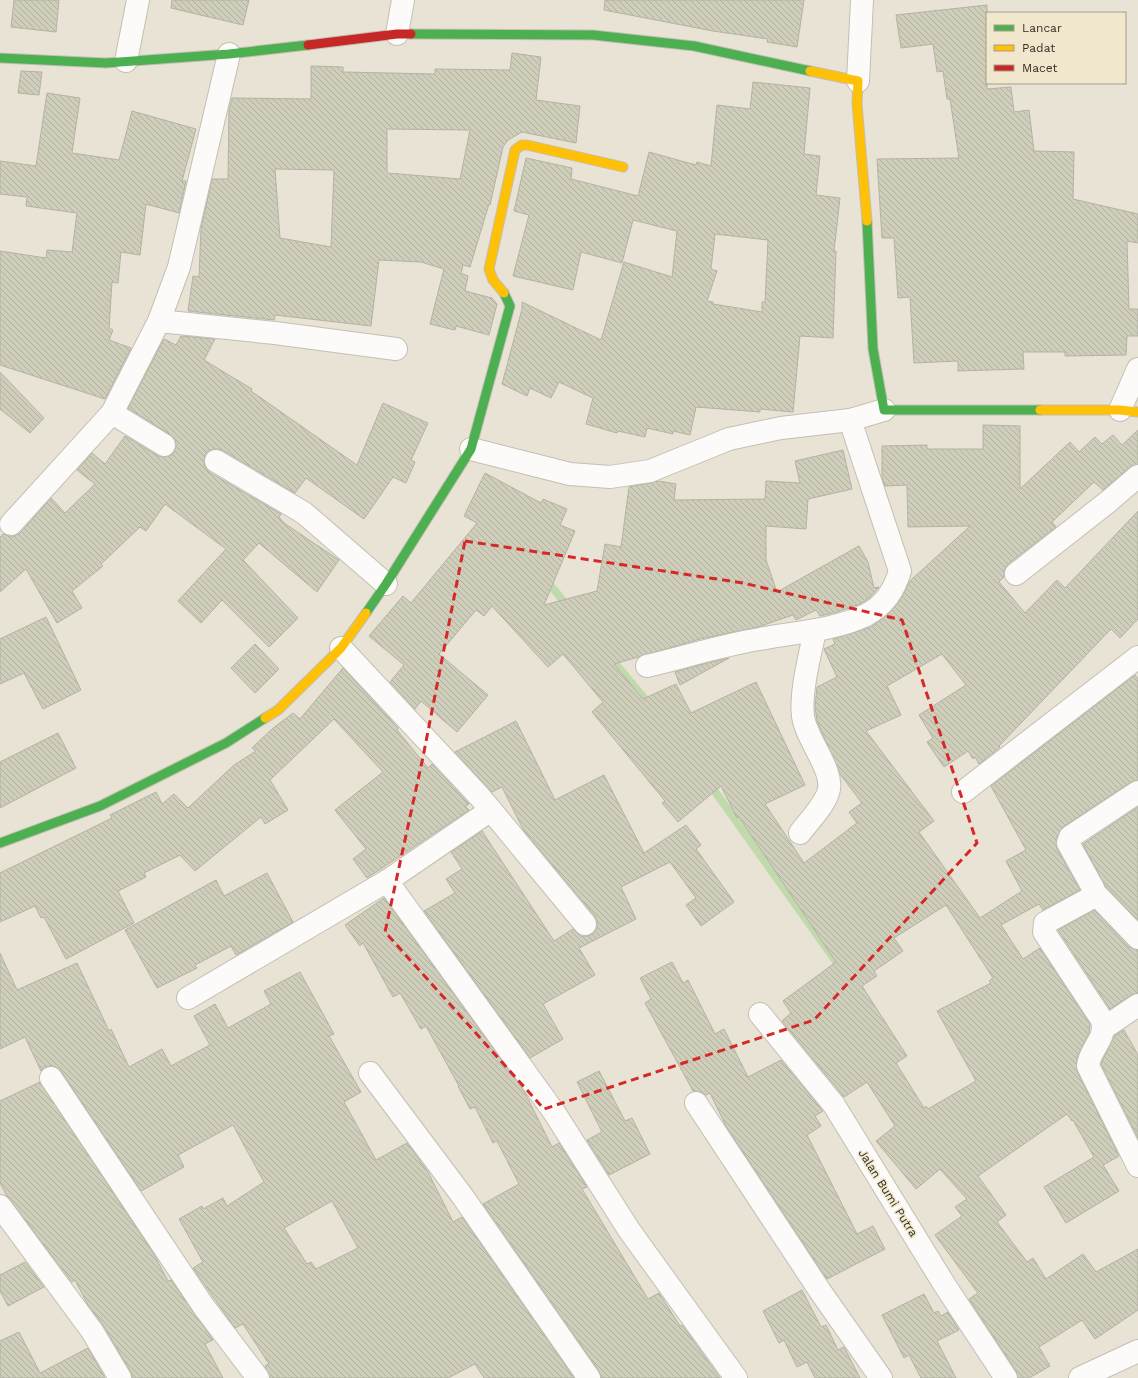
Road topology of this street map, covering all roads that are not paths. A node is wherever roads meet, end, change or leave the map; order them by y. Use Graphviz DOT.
graph roads {
  1 [pos="138,0"];
  2 [pos="403,0"];
  3 [pos="862,0"];
  4 [pos="397,34"];
  5 [pos="230,54"];
  6 [pos="0,58"];
  7 [pos="126,61"];
  8 [pos="858,81"];
  9 [pos="623,167"];
  10 [pos="159,321"];
  11 [pos="396,349"];
  12 [pos="1138,369"];
  13 [pos="884,410"];
  14 [pos="1129,411"];
  15 [pos="112,413"];
  16 [pos="850,420"];
  17 [pos="164,445"];
  18 [pos="471,449"];
  19 [pos="216,461"];
  20 [pos="1138,476"];
  21 [pos="12,524"];
  22 [pos="1016,574"];
  23 [pos="386,584"];
  24 [pos="815,631"];
  25 [pos="341,648"];
  26 [pos="1135,665"];
  27 [pos="648,666"];
  28 [pos="963,792"];
  29 [pos="1138,792"];
  30 [pos="491,810"];
  31 [pos="800,833"];
  32 [pos="0,843"];
  33 [pos="387,881"];
  34 [pos="1094,892"];
  35 [pos="585,924"];
  36 [pos="1138,938"];
  37 [pos="188,998"];
  38 [pos="1138,1005"];
  39 [pos="760,1014"];
  40 [pos="1104,1028"];
  41 [pos="370,1073"];
  42 [pos="51,1078"];
  43 [pos="696,1103"];
  44 [pos="1138,1166"];
  45 [pos="0,1206"];
  46 [pos="1138,1351"];
  47 [pos="120,1378"];
  48 [pos="258,1378"];
  49 [pos="589,1378"];
  50 [pos="736,1378"];
  51 [pos="882,1378"];
  52 [pos="1006,1378"];
  53 [pos="1080,1378"];
  1 -- 7 [label="street"];
  2 -- 4 [label="street"];
  3 -- 8 [label="street"];
  4 -- 5 [label="street"];
  4 -- 8 [label="street"];
  5 -- 7 [label="street"];
  5 -- 10 [label="street"];
  6 -- 7 [label="street"];
  8 -- 13 [label="street"];
  9 -- 18 [label="street"];
  10 -- 11 [label="street"];
  10 -- 15 [label="street"];
  12 -- 14 [label="street"];
  13 -- 14 [label="street"];
  13 -- 16 [label="street"];
  15 -- 17 [label="street"];
  15 -- 21 [label="street"];
  16 -- 18 [label="street"];
  16 -- 24 [label="street"];
  18 -- 23 [label="street"];
  19 -- 23 [label="street"];
  20 -- 22 [label="street"];
  23 -- 25 [label="street"];
  24 -- 27 [label="street"];
  24 -- 31 [label="street"];
  25 -- 30 [label="street"];
  25 -- 32 [label="street"];
  26 -- 28 [label="street"];
  29 -- 34 [label="street"];
  30 -- 33 [label="street"];
  30 -- 35 [label="street"];
  33 -- 37 [label="street"];
  33 -- 50 [label="street"];
  34 -- 36 [label="street"];
  34 -- 40 [label="street"];
  38 -- 40 [label="street"];
  39 -- 52 [label="street, Jalan Bumi Putra"];
  40 -- 44 [label="street"];
  41 -- 49 [label="street"];
  42 -- 48 [label="street"];
  43 -- 51 [label="street"];
  45 -- 47 [label="street"];
  46 -- 53 [label="street"];
}
